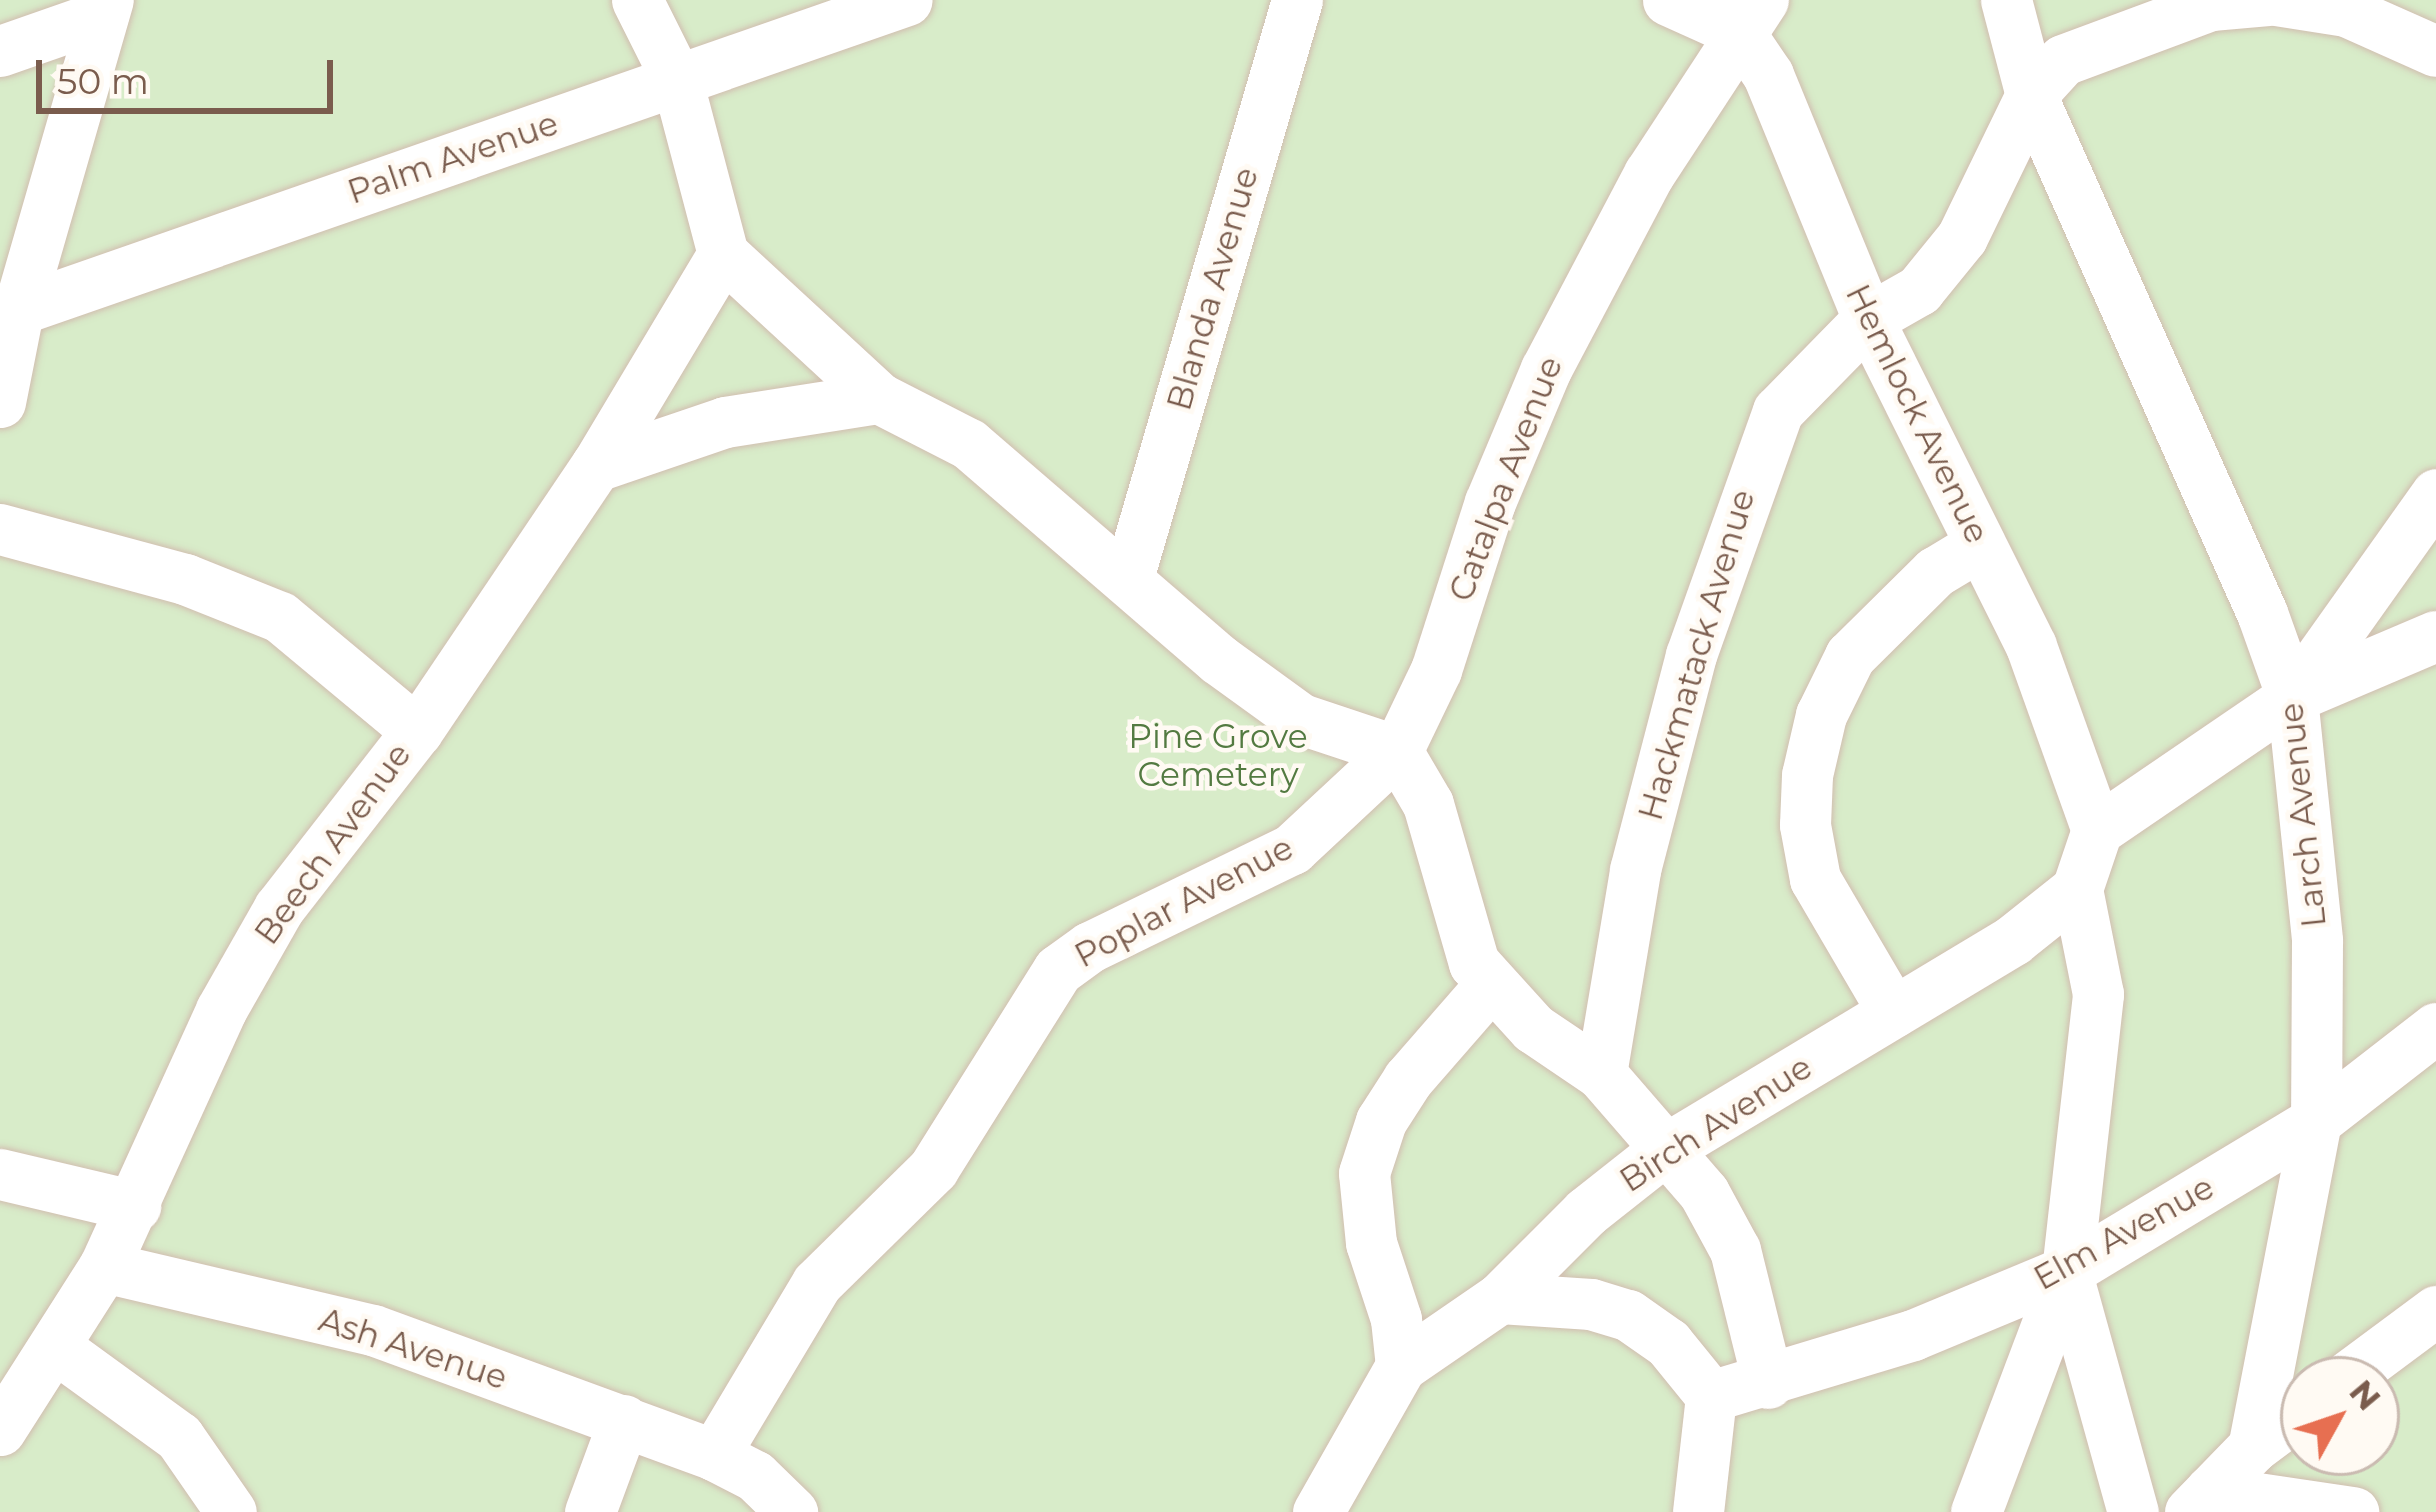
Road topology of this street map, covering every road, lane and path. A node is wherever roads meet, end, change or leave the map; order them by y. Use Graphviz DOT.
graph roads {
  1 [pos="637,0"];
  2 [pos="907,0"];
  3 [pos="1297,0"];
  4 [pos="1668,0"];
  5 [pos="2006,0"];
  6 [pos="2272,0"];
  7 [pos="106,8"];
  8 [pos="1748,11"];
  9 [pos="0,51"];
  10 [pos="2436,51"];
  11 [pos="677,80"];
  12 [pos="2031,95"];
  13 [pos="723,254"];
  14 [pos="9,314"];
  15 [pos="1868,320"];
  16 [pos="879,398"];
  17 [pos="0,402"];
  18 [pos="596,466"];
  19 [pos="2436,494"];
  20 [pos="0,530"];
  21 [pos="1980,545"];
  22 [pos="1127,578"];
  23 [pos="2436,636"];
  24 [pos="2292,697"];
  25 [pos="417,731"];
  26 [pos="1397,752"];
  27 [pos="2097,830"];
  28 [pos="2078,889"];
  29 [pos="1490,985"];
  30 [pos="1893,1012"];
  31 [pos="2436,1028"];
  32 [pos="1600,1075"];
  33 [pos="2316,1121"];
  34 [pos="1667,1148"];
  35 [pos="0,1174"];
  36 [pos="135,1206"];
  37 [pos="104,1267"];
  38 [pos="2067,1271"];
  39 [pos="1500,1298"];
  40 [pos="2436,1311"];
  41 [pos="55,1347"];
  42 [pos="2375,1356"];
  43 [pos="1401,1366"];
  44 [pos="1768,1383"];
  45 [pos="1712,1396"];
  46 [pos="624,1420"];
  47 [pos="2280,1427"];
  48 [pos="0,1430"];
  49 [pos="2253,1447"];
  50 [pos="714,1455"];
  51 [pos="2200,1502"];
  52 [pos="231,1512"];
  53 [pos="590,1512"];
  54 [pos="791,1512"];
  55 [pos="1318,1512"];
  56 [pos="1698,1512"];
  57 [pos="1976,1512"];
  58 [pos="2133,1512"];
  59 [pos="2353,1512"];
  1 -- 11 [label="lane"];
  2 -- 11 [label="lane, Palm Avenue"];
  3 -- 22 [label="lane, Blanda Avenue"];
  4 -- 8 [label="lane"];
  5 -- 12 [label="lane, Larch Avenue"];
  6 -- 10 [label="lane, Hackmatack Avenue"];
  6 -- 12 [label="lane, Hackmatack Avenue"];
  7 -- 9 [label="lane"];
  7 -- 14 [label="lane"];
  8 -- 15 [label="lane, Hemlock Avenue"];
  8 -- 26 [label="lane, Catalpa Avenue"];
  11 -- 13 [label="lane"];
  11 -- 14 [label="lane, Palm Avenue"];
  12 -- 15 [label="lane, Hackmatack Avenue"];
  12 -- 24 [label="lane, Larch Avenue"];
  13 -- 16 [label="lane"];
  13 -- 18 [label="lane, Beech Avenue"];
  14 -- 17 [label="lane"];
  15 -- 21 [label="lane, Hemlock Avenue"];
  15 -- 32 [label="lane, Hackmatack Avenue"];
  16 -- 18 [label="lane"];
  16 -- 22 [label="lane"];
  18 -- 25 [label="lane, Beech Avenue"];
  19 -- 24 [label="lane"];
  20 -- 25 [label="lane"];
  21 -- 27 [label="lane, Hemlock Avenue"];
  21 -- 30 [label="lane"];
  22 -- 26 [label="lane"];
  23 -- 24 [label="lane"];
  24 -- 27 [label="lane"];
  24 -- 33 [label="lane, Larch Avenue"];
  25 -- 36 [label="lane, Beech Avenue"];
  26 -- 29 [label="lane"];
  26 -- 50 [label="lane, Poplar Avenue"];
  27 -- 28 [label="lane"];
  28 -- 30 [label="lane, Birch Avenue"];
  28 -- 38 [label="lane"];
  29 -- 32 [label="lane"];
  29 -- 43 [label="lane"];
  30 -- 34 [label="lane, Birch Avenue"];
  31 -- 33 [label="lane, Elm Avenue"];
  32 -- 34 [label="lane"];
  33 -- 38 [label="lane, Elm Avenue"];
  33 -- 49 [label="lane, Larch Avenue"];
  34 -- 39 [label="lane, Birch Avenue"];
  34 -- 44 [label="lane"];
  35 -- 36 [label="lane"];
  36 -- 37 [label="lane, Beech Avenue"];
  37 -- 41 [label="lane, Beech Avenue"];
  37 -- 46 [label="lane, Ash Avenue"];
  38 -- 44 [label="lane, Elm Avenue"];
  38 -- 57 [label="lane"];
  38 -- 58 [label="lane"];
  39 -- 43 [label="lane, Birch Avenue"];
  39 -- 45 [label="lane"];
  40 -- 42 [label="lane"];
  41 -- 48 [label="lane, Beech Avenue"];
  41 -- 52 [label="lane"];
  43 -- 55 [label="lane, Birch Avenue"];
  44 -- 45 [label="lane, Elm Avenue"];
  45 -- 56 [label="lane"];
  46 -- 50 [label="lane, Ash Avenue"];
  46 -- 53 [label="lane"];
  47 -- 49 [label="lane"];
  49 -- 51 [label="lane"];
  50 -- 54 [label="lane"];
  51 -- 59 [label="lane"];
}
